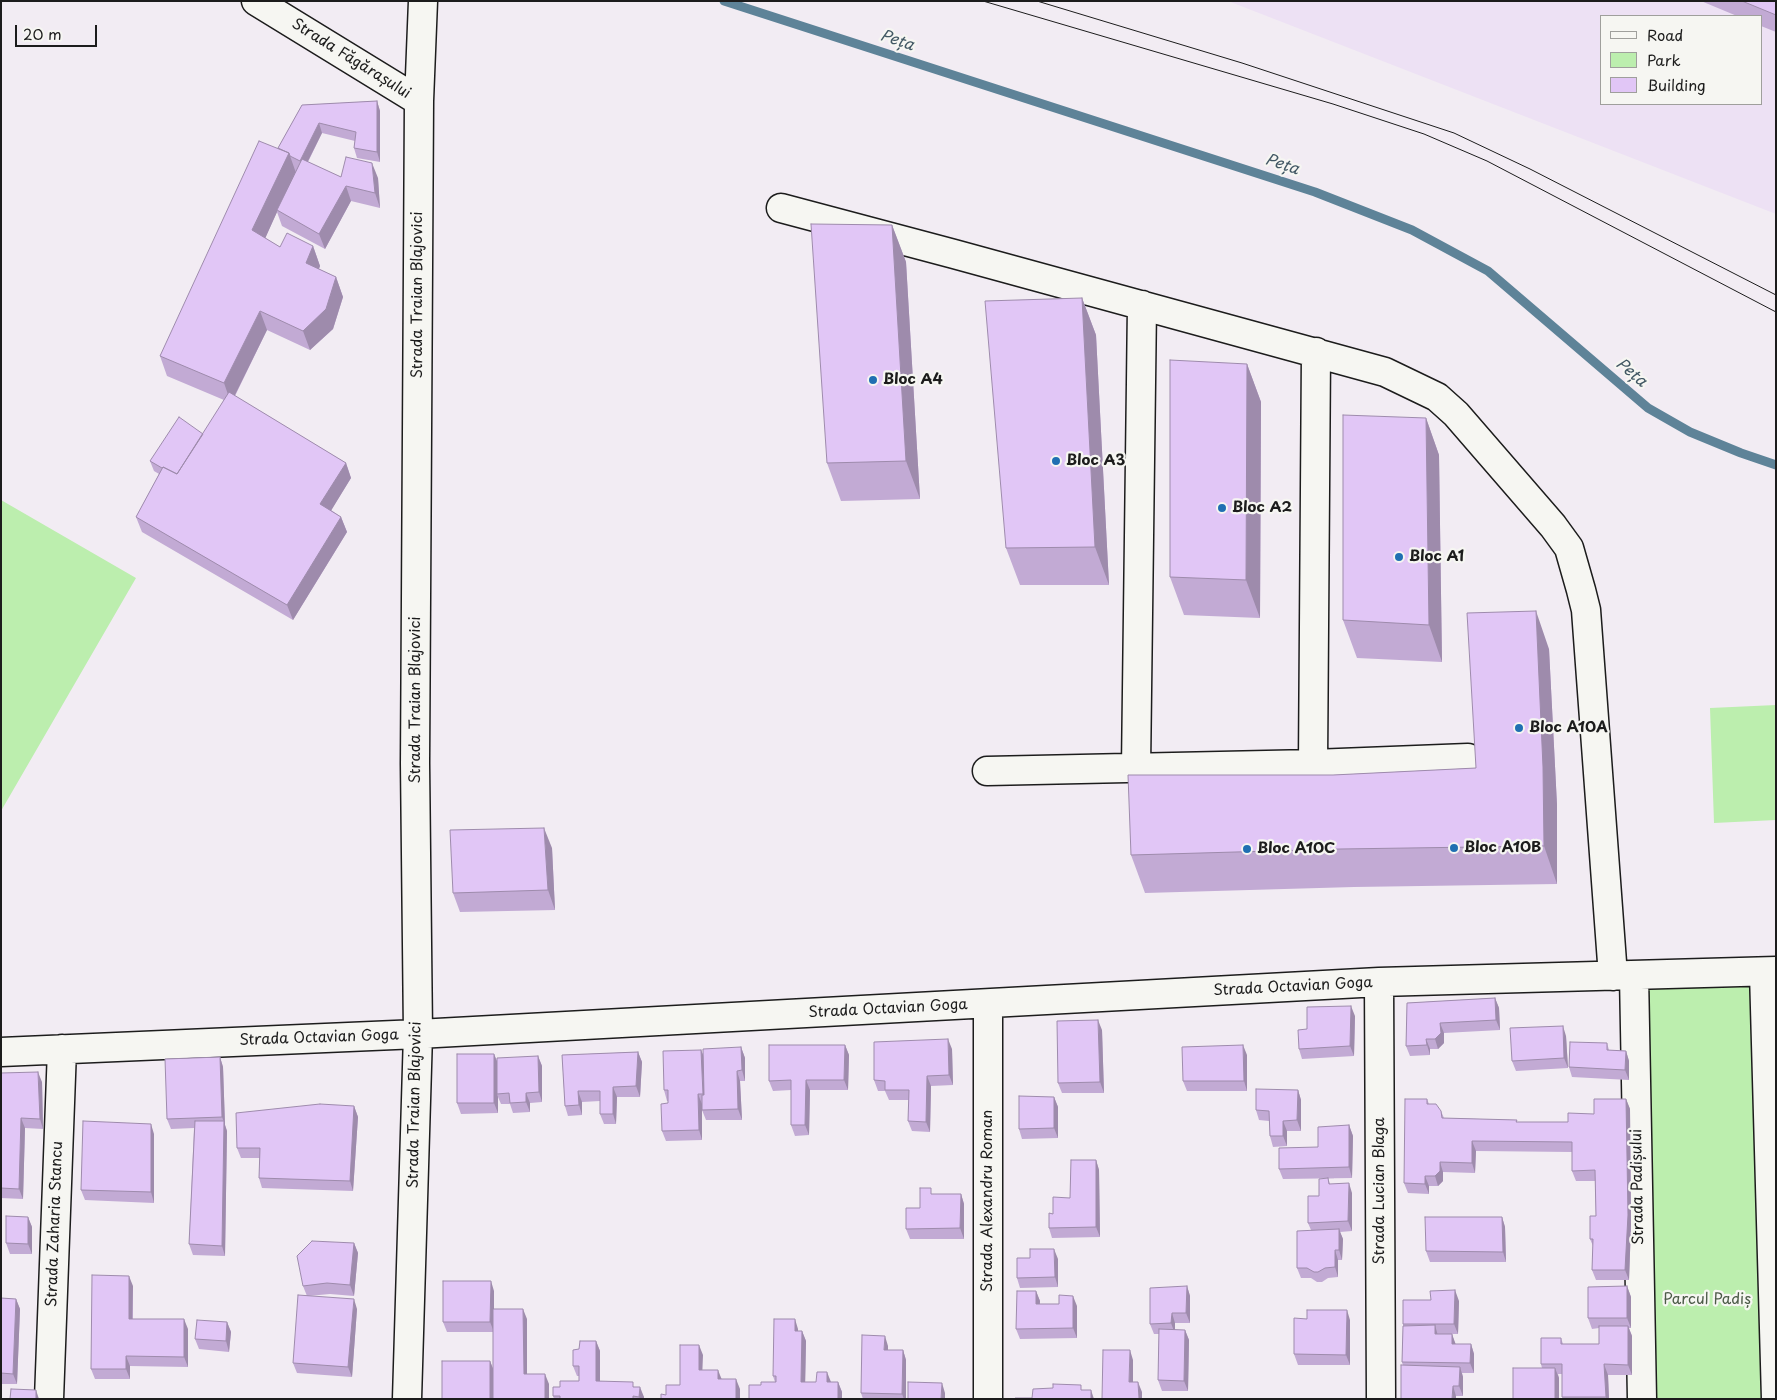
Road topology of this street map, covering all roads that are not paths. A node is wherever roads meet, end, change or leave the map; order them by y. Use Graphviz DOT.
graph roads {
  1 [pos="256,1"];
  2 [pos="423,1"];
  3 [pos="419,101"];
  4 [pos="782,208"];
  5 [pos="1142,305"];
  6 [pos="1316,352"];
  7 [pos="1468,758"];
  8 [pos="1313,764"];
  9 [pos="1136,768"];
  10 [pos="987,770"];
  11 [pos="1770,972"];
  12 [pos="1624,975"];
  13 [pos="1379,982"];
  14 [pos="988,1004"];
  15 [pos="418,1034"];
  16 [pos="62,1049"];
  17 [pos="1,1052"];
  18 [pos="49,1399"];
  19 [pos="407,1399"];
  20 [pos="988,1399"];
  21 [pos="1381,1399"];
  22 [pos="1642,1399"];
  23 [pos="1776,1399"];
  1 -- 3 [label="street, Strada Făgărașului"];
  2 -- 3 [label="street, Strada Traian Blajovici"];
  3 -- 15 [label="street, Strada Traian Blajovici"];
  4 -- 5 [label="street, Strada Padișului"];
  5 -- 6 [label="street, Strada Padișului"];
  5 -- 9 [label="street"];
  6 -- 8 [label="street"];
  6 -- 12 [label="street, Strada Padișului"];
  7 -- 8 [label="street"];
  8 -- 9 [label="street"];
  9 -- 10 [label="street"];
  11 -- 12 [label="street, Strada Octavian Goga"];
  11 -- 23 [label="street"];
  12 -- 13 [label="street, Strada Octavian Goga"];
  12 -- 22 [label="street, Strada Padișului"];
  13 -- 14 [label="street, Strada Octavian Goga"];
  13 -- 21 [label="street, Strada Lucian Blaga"];
  14 -- 15 [label="street, Strada Octavian Goga"];
  14 -- 20 [label="street, Strada Alexandru Roman"];
  15 -- 16 [label="street, Strada Octavian Goga"];
  15 -- 19 [label="street, Strada Traian Blajovici"];
  16 -- 17 [label="street, Strada Octavian Goga"];
  16 -- 18 [label="street, Strada Zaharia Stancu"];
}
